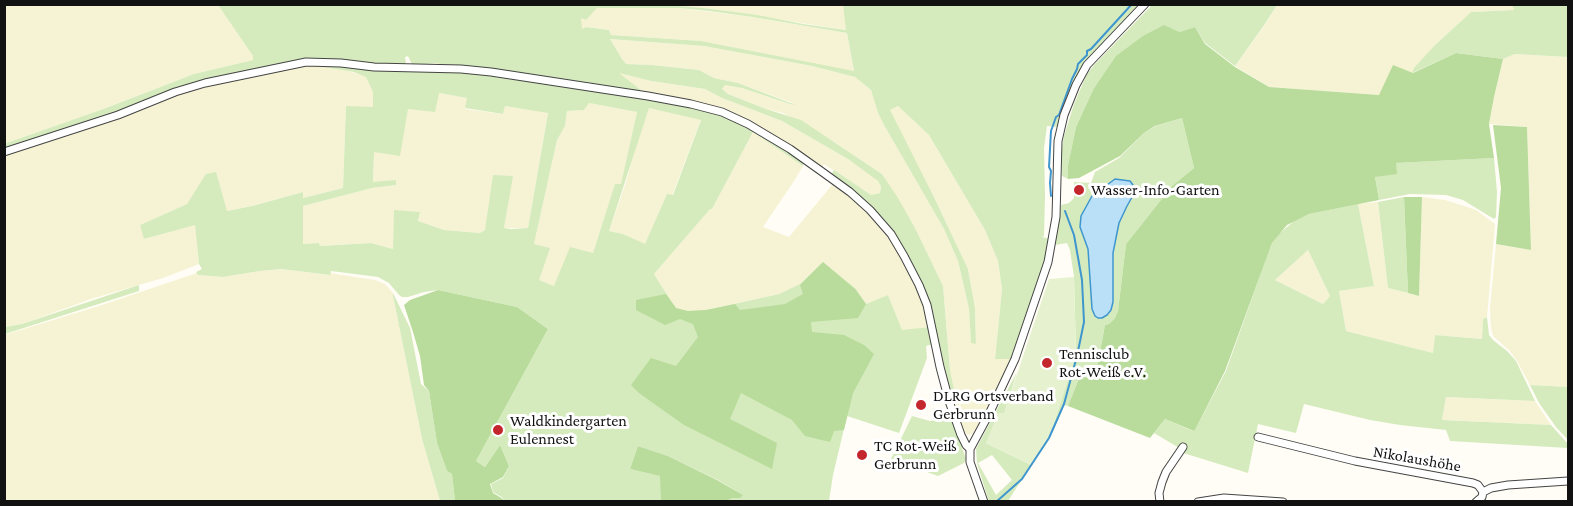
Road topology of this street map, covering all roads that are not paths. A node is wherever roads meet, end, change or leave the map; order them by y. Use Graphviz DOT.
graph roads {
  1 [pos="1144,4"];
  2 [pos="4,152"];
  3 [pos="1258,437"];
  4 [pos="1183,447"];
  5 [pos="970,455"];
  6 [pos="1569,481"];
  7 [pos="1483,492"];
  8 [pos="984,501"];
  9 [pos="1160,501"];
  10 [pos="1198,501"];
  11 [pos="1283,501"];
  12 [pos="1476,501"];
  1 -- 5 [label="street"];
  2 -- 5 [label="street"];
  3 -- 7 [label="street, Nikolaushöhe"];
  4 -- 9 [label="street"];
  5 -- 8 [label="street"];
  6 -- 7 [label="street"];
  7 -- 12 [label="street"];
  10 -- 11 [label="street"];
}
